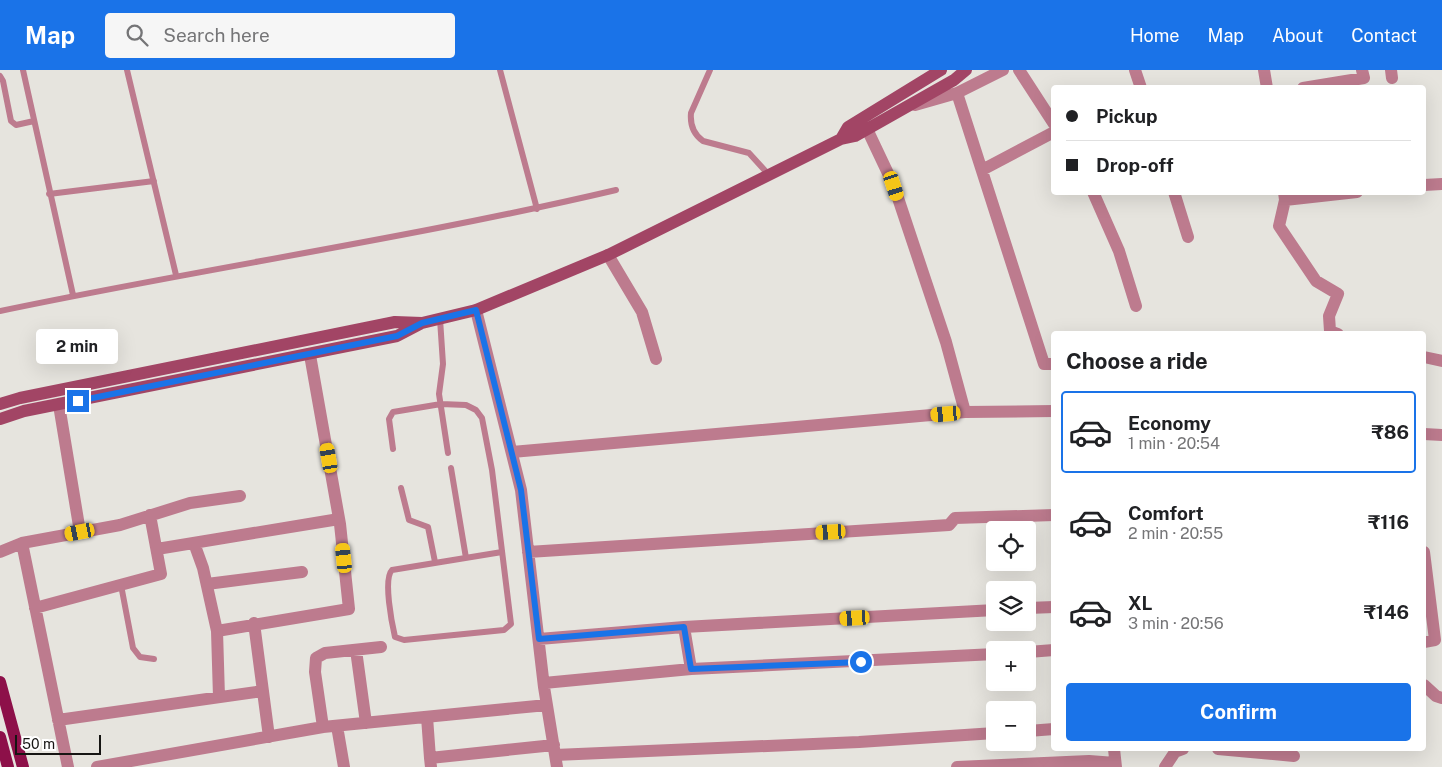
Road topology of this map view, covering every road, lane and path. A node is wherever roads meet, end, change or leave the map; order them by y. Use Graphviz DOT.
graph roads {
  1 [pos="23,70"];
  2 [pos="127,70"];
  3 [pos="500,70"];
  4 [pos="710,70"];
  5 [pos="941,70"];
  6 [pos="966,70"];
  7 [pos="1003,70"];
  8 [pos="1019,70"];
  9 [pos="1135,70"];
  10 [pos="1264,70"];
  11 [pos="1362,70"];
  12 [pos="0,76"];
  13 [pos="1140,85"];
  14 [pos="1266,85"];
  15 [pos="1321,85"];
  16 [pos="957,93"];
  17 [pos="904,108"];
  18 [pos="1051,119"];
  19 [pos="34,121"];
  20 [pos="867,128"];
  21 [pos="1051,134"];
  22 [pos="841,140"];
  23 [pos="982,170"];
  24 [pos="769,175"];
  25 [pos="154,181"];
  26 [pos="1442,184"];
  27 [pos="1426,186"];
  28 [pos="616,190"];
  29 [pos="50,194"];
  30 [pos="1094,195"];
  31 [pos="1175,195"];
  32 [pos="1302,195"];
  33 [pos="1284,196"];
  34 [pos="537,209"];
  35 [pos="1188,238"];
  36 [pos="608,255"];
  37 [pos="176,275"];
  38 [pos="73,295"];
  39 [pos="1136,306"];
  40 [pos="476,310"];
  41 [pos="0,311"];
  42 [pos="440,319"];
  43 [pos="422,323"];
  44 [pos="1330,331"];
  45 [pos="310,355"];
  46 [pos="1426,357"];
  47 [pos="656,359"];
  48 [pos="1442,361"];
  49 [pos="1051,364"];
  50 [pos="0,404"];
  51 [pos="60,404"];
  52 [pos="441,404"];
  53 [pos="965,412"];
  54 [pos="1051,412"];
  55 [pos="0,420"];
  56 [pos="1426,434"];
  57 [pos="1442,435"];
  58 [pos="393,449"];
  59 [pos="512,452"];
  60 [pos="448,453"];
  61 [pos="451,468"];
  62 [pos="401,488"];
  63 [pos="240,496"];
  64 [pos="150,515"];
  65 [pos="1051,515"];
  66 [pos="339,519"];
  67 [pos="80,532"];
  68 [pos="22,543"];
  69 [pos="194,543"];
  70 [pos="157,549"];
  71 [pos="0,552"];
  72 [pos="502,552"];
  73 [pos="528,552"];
  74 [pos="466,558"];
  75 [pos="435,562"];
  76 [pos="1426,568"];
  77 [pos="302,572"];
  78 [pos="207,584"];
  79 [pos="121,585"];
  80 [pos="1051,607"];
  81 [pos="35,608"];
  82 [pos="1036,608"];
  83 [pos="986,610"];
  84 [pos="254,623"];
  85 [pos="684,627"];
  86 [pos="217,631"];
  87 [pos="539,639"];
  88 [pos="1426,642"];
  89 [pos="381,647"];
  90 [pos="356,650"];
  91 [pos="1051,650"];
  92 [pos="1036,651"];
  93 [pos="986,654"];
  94 [pos="154,659"];
  95 [pos="691,669"];
  96 [pos="0,682"];
  97 [pos="544,682"];
  98 [pos="1426,687"];
  99 [pos="263,691"];
  100 [pos="219,697"];
  101 [pos="1442,698"];
  102 [pos="547,705"];
  103 [pos="427,717"];
  104 [pos="58,720"];
  105 [pos="366,723"];
  106 [pos="337,726"];
  107 [pos="323,727"];
  108 [pos="1051,729"];
  109 [pos="1036,730"];
  110 [pos="986,734"];
  111 [pos="0,737"];
  112 [pos="269,737"];
  113 [pos="1114,751"];
  114 [pos="1178,751"];
  115 [pos="1237,751"];
  116 [pos="555,756"];
  117 [pos="1294,757"];
  118 [pos="431,763"];
  119 [pos="1045,765"];
  120 [pos="8,767"];
  121 [pos="23,767"];
  122 [pos="68,767"];
  123 [pos="97,767"];
  124 [pos="344,767"];
  125 [pos="956,767"];
  126 [pos="1116,767"];
  127 [pos="1165,767"];
  1 -- 19 [label="lane"];
  2 -- 25 [label="lane"];
  3 -- 34 [label="lane"];
  4 -- 24 [label="lane"];
  5 -- 22 [label="street"];
  6 -- 17 [label="street"];
  7 -- 16 [label="street"];
  8 -- 18 [label="street"];
  9 -- 13 [label="street"];
  10 -- 14 [label="street"];
  11 -- 15 [label="street"];
  12 -- 19 [label="lane"];
  16 -- 17 [label="street"];
  16 -- 23 [label="street"];
  17 -- 20 [label="street"];
  19 -- 29 [label="lane"];
  20 -- 22 [label="street"];
  20 -- 53 [label="street"];
  21 -- 23 [label="street"];
  22 -- 24 [label="street"];
  23 -- 49 [label="street"];
  24 -- 36 [label="street"];
  25 -- 29 [label="lane"];
  25 -- 37 [label="lane"];
  26 -- 27 [label="street"];
  28 -- 34 [label="lane"];
  29 -- 38 [label="lane"];
  30 -- 39 [label="street"];
  31 -- 35 [label="street"];
  32 -- 33 [label="street"];
  33 -- 44 [label="street"];
  34 -- 37 [label="lane"];
  36 -- 40 [label="street"];
  36 -- 47 [label="street"];
  37 -- 38 [label="lane"];
  38 -- 41 [label="lane"];
  40 -- 42 [label="street"];
  40 -- 59 [label="street"];
  42 -- 43 [label="street"];
  42 -- 52 [label="lane"];
  43 -- 45 [label="street"];
  43 -- 50 [label="street"];
  45 -- 51 [label="street"];
  45 -- 66 [label="street"];
  46 -- 48 [label="street"];
  51 -- 55 [label="street"];
  51 -- 67 [label="street"];
  52 -- 58 [label="lane"];
  52 -- 60 [label="lane"];
  52 -- 72 [label="lane"];
  53 -- 54 [label="street"];
  53 -- 59 [label="street"];
  56 -- 57 [label="street"];
  59 -- 73 [label="street"];
  61 -- 74 [label="lane"];
  62 -- 75 [label="lane"];
  63 -- 64 [label="street"];
  64 -- 67 [label="street"];
  64 -- 70 [label="street"];
  65 -- 73 [label="street"];
  66 -- 69 [label="street"];
  66 -- 84 [label="street"];
  67 -- 68 [label="street"];
  68 -- 71 [label="street"];
  68 -- 81 [label="street"];
  69 -- 70 [label="street"];
  69 -- 78 [label="street"];
  70 -- 79 [label="street"];
  72 -- 74 [label="lane"];
  72 -- 75 [label="lane"];
  73 -- 87 [label="street"];
  74 -- 75 [label="lane"];
  76 -- 88 [label="street"];
  77 -- 78 [label="street"];
  78 -- 86 [label="street"];
  79 -- 81 [label="street"];
  79 -- 94 [label="lane"];
  80 -- 82 [label="street"];
  81 -- 104 [label="street"];
  83 -- 85 [label="street"];
  84 -- 86 [label="street"];
  84 -- 99 [label="street"];
  85 -- 87 [label="street"];
  85 -- 95 [label="street"];
  86 -- 100 [label="street"];
  87 -- 97 [label="street"];
  89 -- 90 [label="street"];
  90 -- 105 [label="street"];
  90 -- 107 [label="street"];
  91 -- 92 [label="street"];
  93 -- 95 [label="street"];
  95 -- 97 [label="street"];
  96 -- 121 [label="main road"];
  97 -- 102 [label="street"];
  98 -- 101 [label="street"];
  99 -- 100 [label="street"];
  99 -- 112 [label="street"];
  100 -- 104 [label="street"];
  102 -- 103 [label="street"];
  102 -- 116 [label="street"];
  103 -- 105 [label="street"];
  103 -- 118 [label="street"];
  104 -- 122 [label="street"];
  105 -- 106 [label="street"];
  106 -- 107 [label="street"];
  106 -- 124 [label="street"];
  107 -- 112 [label="street"];
  108 -- 109 [label="street"];
  110 -- 116 [label="street"];
  111 -- 120 [label="main road"];
  112 -- 123 [label="street"];
  113 -- 126 [label="street"];
  114 -- 127 [label="street"];
  115 -- 117 [label="street"];
  116 -- 118 [label="street"];
  119 -- 125 [label="street"];
  119 -- 126 [label="street"];
}
